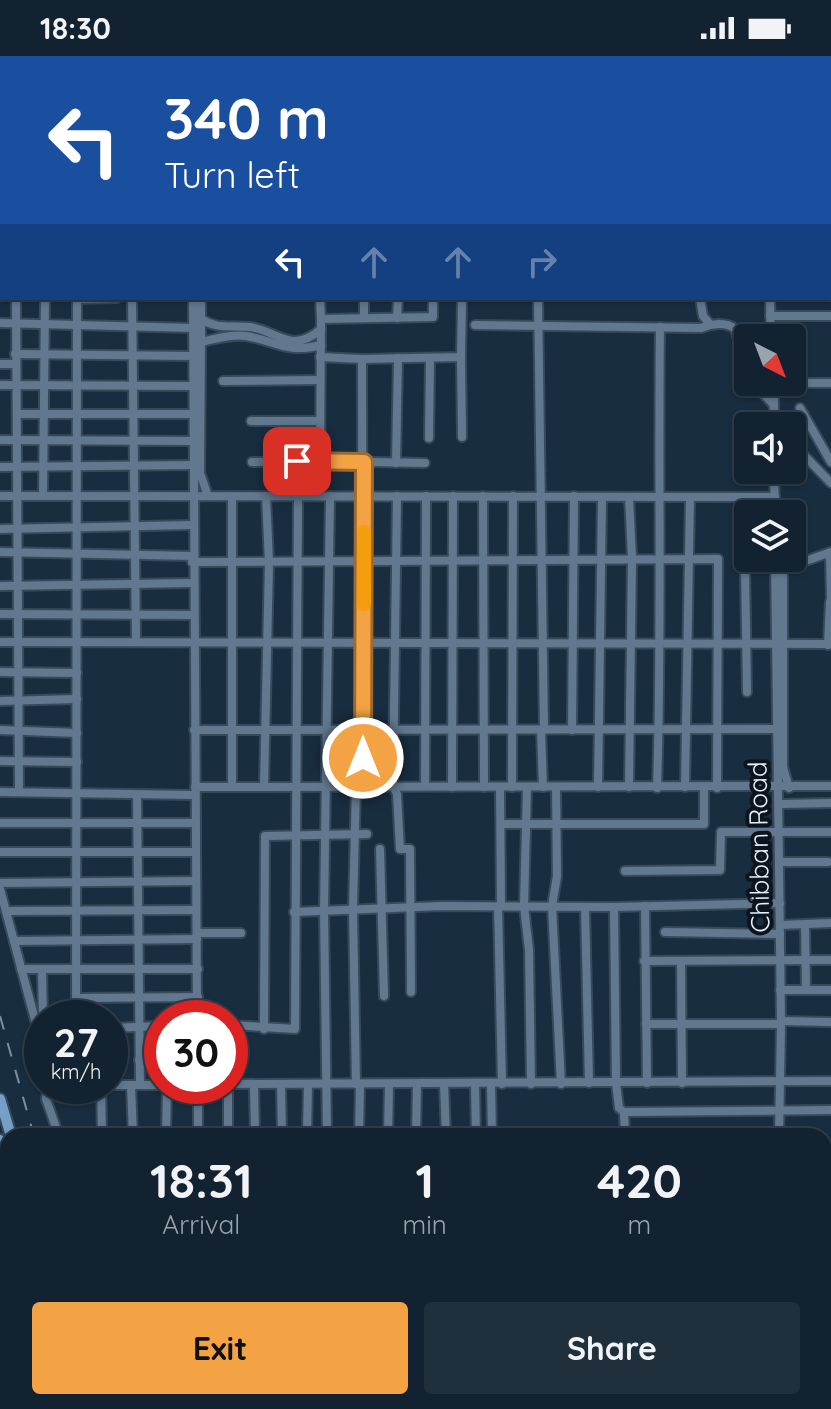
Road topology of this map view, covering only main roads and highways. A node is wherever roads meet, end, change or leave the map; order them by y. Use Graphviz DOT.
graph roads {
  1 [pos="0,1099"];
  2 [pos="9,1128"];
  1 -- 2 [label="main road"];
}
